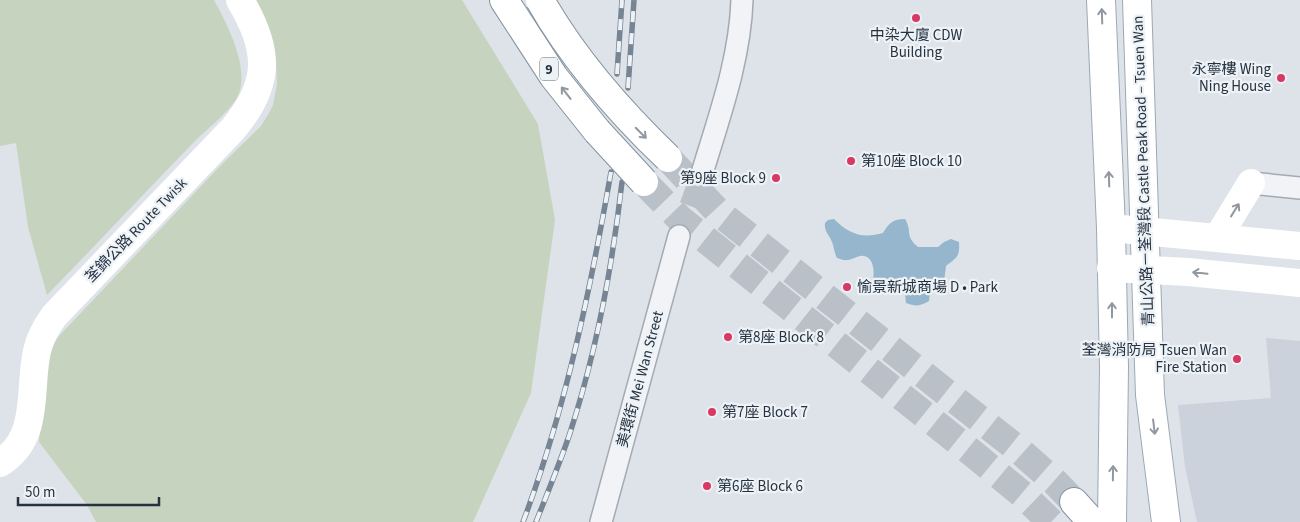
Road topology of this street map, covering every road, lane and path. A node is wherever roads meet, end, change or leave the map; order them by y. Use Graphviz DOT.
graph roads {
  1 [pos="240,0"];
  2 [pos="540,0"];
  3 [pos="742,0"];
  4 [pos="1101,0"];
  5 [pos="1138,0"];
  6 [pos="505,2"];
  7 [pos="668,158"];
  8 [pos="702,170"];
  9 [pos="644,182"];
  10 [pos="1251,183"];
  11 [pos="1300,188"];
  12 [pos="1110,228"];
  13 [pos="1146,230"];
  14 [pos="679,236"];
  15 [pos="1218,237"];
  16 [pos="1300,246"];
  17 [pos="1111,268"];
  18 [pos="1147,270"];
  19 [pos="1300,283"];
  20 [pos="0,464"];
  21 [pos="602,522"];
  22 [pos="1112,522"];
  23 [pos="1166,522"];
  1 -- 20 [label="main road, 荃錦公路 Route Twisk"];
  2 -- 7 [label="main road, 9, one-way, bridge"];
  3 -- 8 [label="street"];
  12 -- 4 [label="main road, one-way"];
  5 -- 13 [label="main road, 青山公路－荃灣段 Castle Peak Road – Tsuen Wan"];
  9 -- 6 [label="main road, 9, one-way, bridge"];
  10 -- 11 [label="street"];
  15 -- 10 [label="main road, one-way"];
  12 -- 13 [label="main road"];
  12 -- 17 [label="main road"];
  13 -- 15 [label="main road"];
  13 -- 18 [label="main road, 青山公路－荃灣段 Castle Peak Road – Tsuen Wan"];
  14 -- 21 [label="street, 美環街 Mei Wan Street"];
  15 -- 16 [label="main road"];
  17 -- 18 [label="main road"];
  22 -- 17 [label="main road, one-way"];
  19 -- 18 [label="main road, one-way"];
  18 -- 23 [label="main road, 青山公路－荃灣段 Castle Peak Road – Tsuen Wan, one-way"];
}
